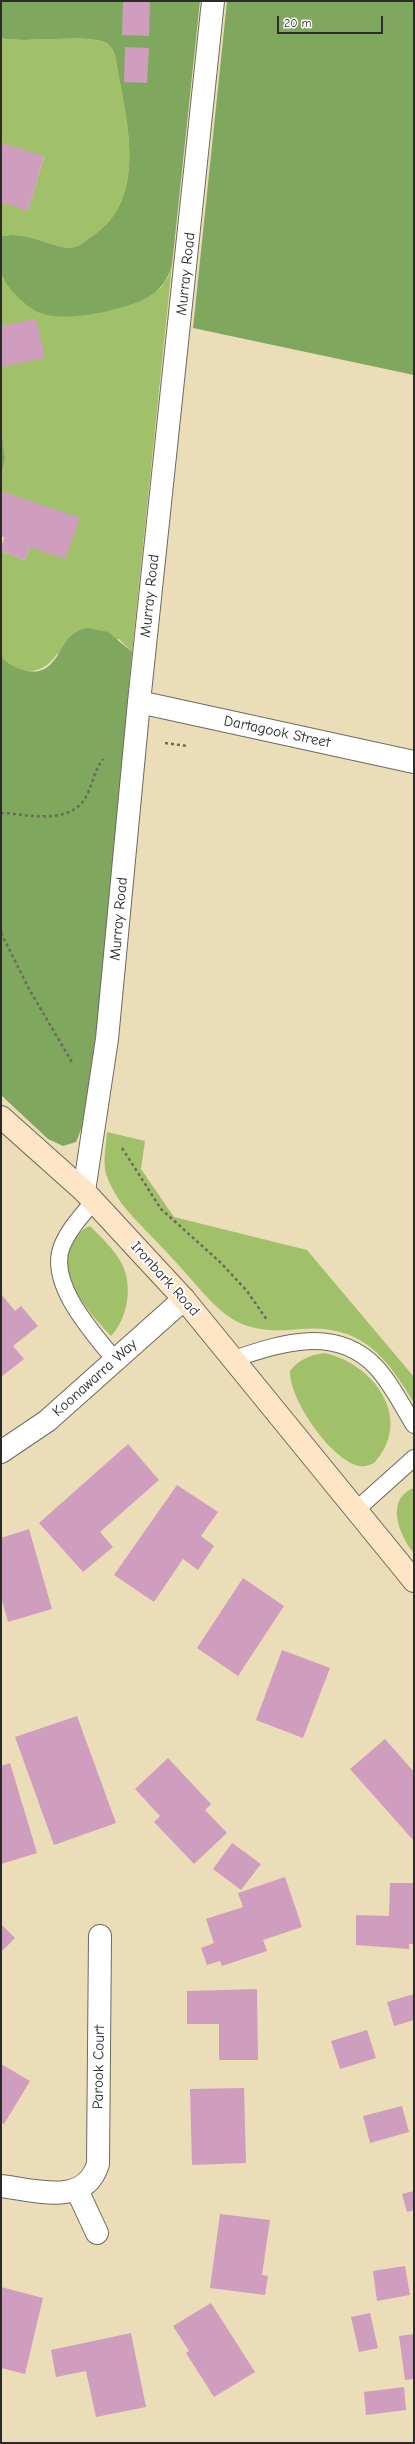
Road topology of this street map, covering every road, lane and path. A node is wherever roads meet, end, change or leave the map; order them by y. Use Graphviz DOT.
graph roads {
  1 [pos="213,1"];
  2 [pos="139,702"];
  3 [pos="135,742"];
  4 [pos="188,746"];
  5 [pos="414,762"];
  6 [pos="1,812"];
  7 [pos="1,933"];
  8 [pos="75,1069"];
  9 [pos="98,1109"];
  10 [pos="1,1117"];
  11 [pos="89,1196"];
  12 [pos="184,1299"];
  13 [pos="283,1345"];
  14 [pos="234,1359"];
  15 [pos="115,1360"];
  16 [pos="414,1425"];
  17 [pos="1,1452"];
  18 [pos="414,1458"];
  19 [pos="356,1510"];
  20 [pos="414,1581"];
  21 [pos="100,1936"];
  22 [pos="1,2186"];
  23 [pos="77,2190"];
  24 [pos="97,2233"];
  1 -- 2 [label="street, Murray Road"];
  2 -- 3 [label="street, Murray Road"];
  2 -- 5 [label="street, Dartagook Street"];
  3 -- 4 [label="path"];
  3 -- 6 [label="path"];
  3 -- 9 [label="street, Murray Road"];
  7 -- 8 [label="path"];
  9 -- 11 [label="street, Murray Road"];
  9 -- 13 [label="path"];
  10 -- 11 [label="street, Ironbark Road"];
  11 -- 12 [label="street, Ironbark Road"];
  11 -- 15 [label="lane"];
  12 -- 14 [label="street, Ironbark Road"];
  12 -- 15 [label="street, Koonawarra Way"];
  13 -- 14 [label="lane"];
  13 -- 16 [label="lane"];
  14 -- 19 [label="street, Ironbark Road"];
  15 -- 17 [label="street, Koonawarra Way"];
  18 -- 19 [label="lane"];
  19 -- 20 [label="street, Ironbark Road"];
  21 -- 23 [label="street, Parook Court"];
  22 -- 23 [label="street"];
  23 -- 24 [label="street"];
}
